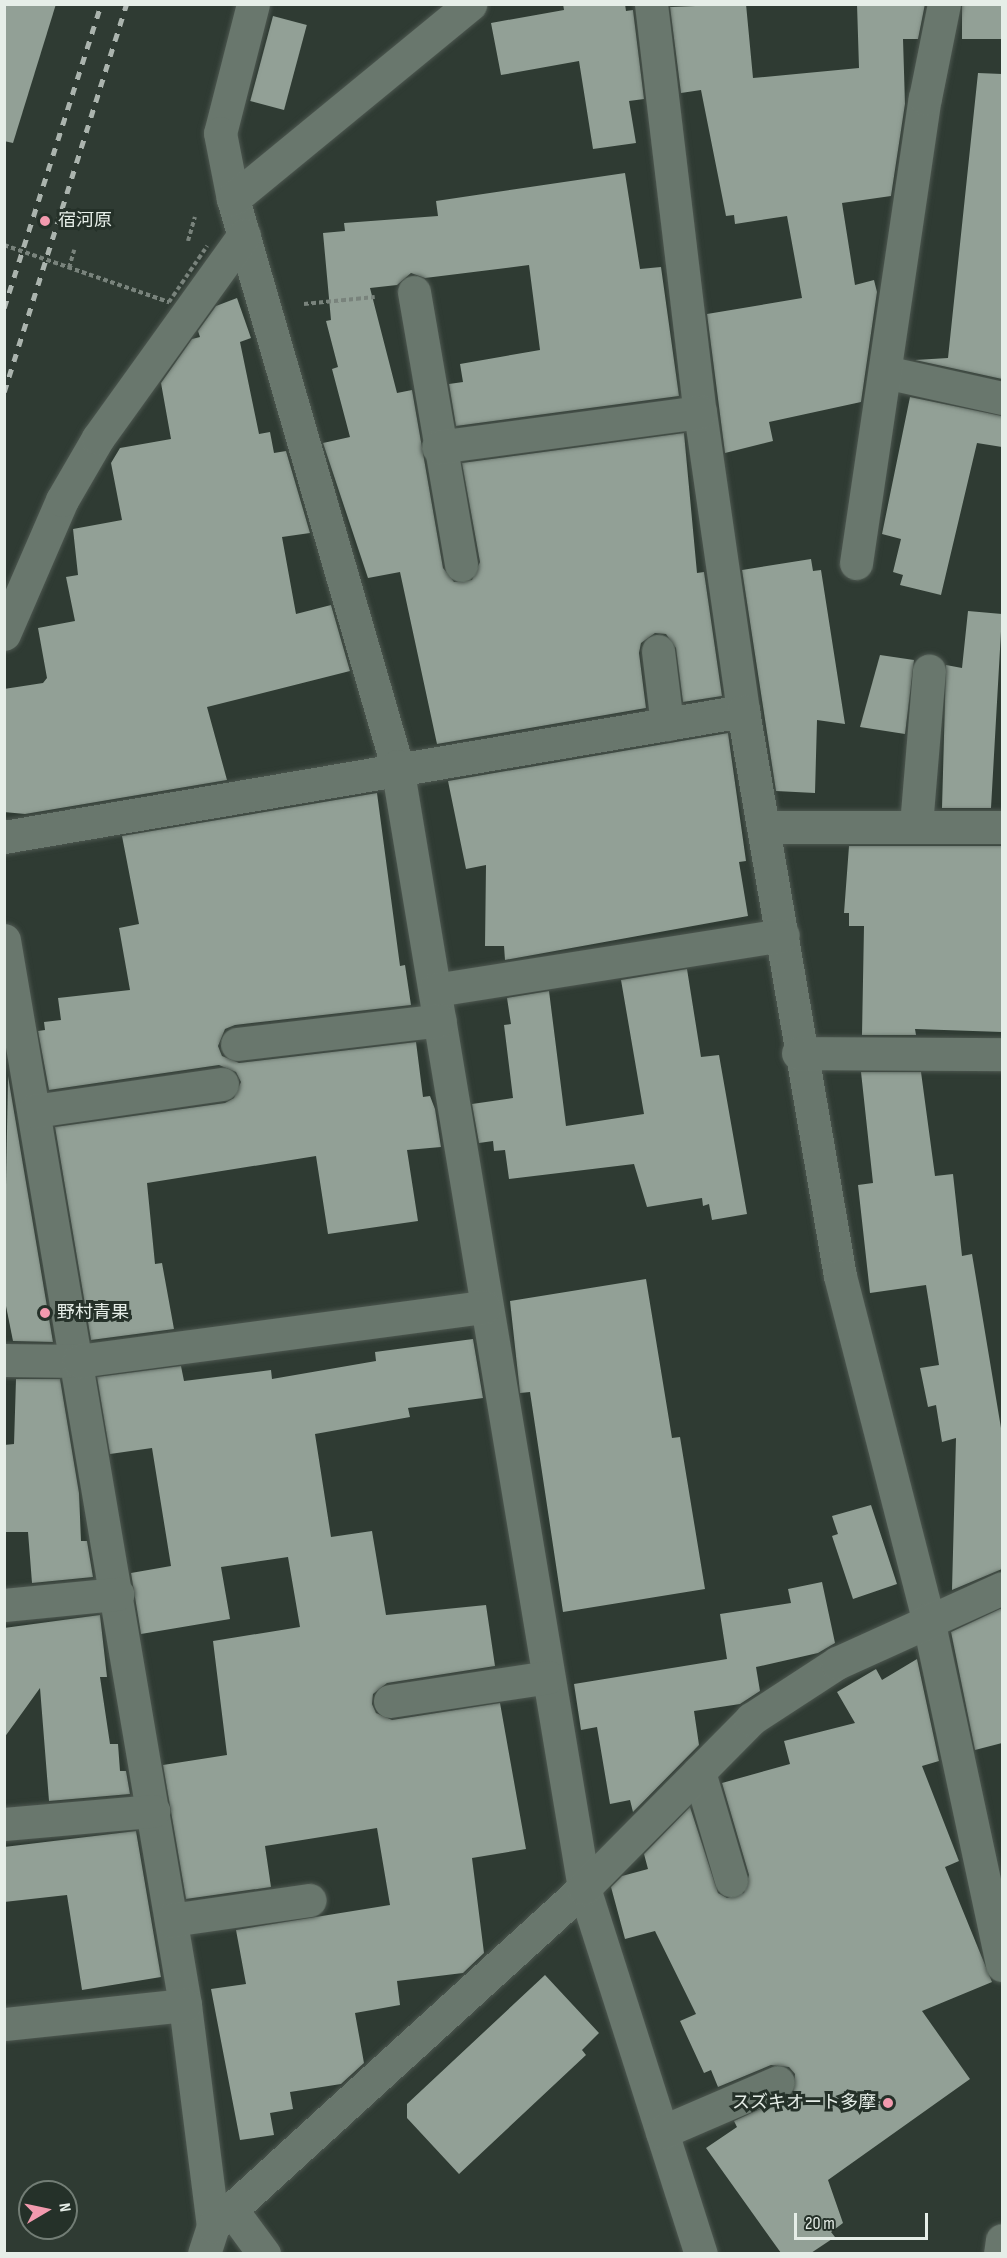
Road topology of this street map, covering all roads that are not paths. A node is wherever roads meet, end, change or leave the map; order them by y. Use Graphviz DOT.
graph roads {
  1 [pos="253,4"];
  2 [pos="470,4"];
  3 [pos="651,4"];
  4 [pos="945,4"];
  5 [pos="233,199"];
  6 [pos="243,235"];
  7 [pos="414,292"];
  8 [pos="885,372"];
  9 [pos="1002,398"];
  10 [pos="700,412"];
  11 [pos="438,447"];
  12 [pos="856,563"];
  13 [pos="461,565"];
  14 [pos="4,634"];
  15 [pos="658,651"];
  16 [pos="929,671"];
  17 [pos="743,711"];
  18 [pos="667,723"];
  19 [pos="397,766"];
  20 [pos="916,825"];
  21 [pos="766,827"];
  22 [pos="1002,827"];
  23 [pos="4,837"];
  24 [pos="783,935"];
  25 [pos="4,940"];
  26 [pos="437,1005"];
  27 [pos="237,1044"];
  28 [pos="798,1053"];
  29 [pos="1002,1054"];
  30 [pos="222,1084"];
  31 [pos="34,1111"];
  32 [pos="484,1307"];
  33 [pos="4,1360"];
  34 [pos="80,1361"];
  35 [pos="1002,1588"];
  36 [pos="117,1594"];
  37 [pos="4,1605"];
  38 [pos="928,1618"];
  39 [pos="548,1677"];
  40 [pos="390,1701"];
  41 [pos="699,1772"];
  42 [pos="153,1811"];
  43 [pos="4,1824"];
  44 [pos="730,1880"];
  45 [pos="584,1888"];
  46 [pos="310,1900"];
  47 [pos="171,1920"];
  48 [pos="1002,1965"];
  49 [pos="184,2006"];
  50 [pos="4,2024"];
  51 [pos="778,2082"];
  52 [pos="662,2132"];
  53 [pos="216,2229"];
  54 [pos="1002,2240"];
  55 [pos="264,2253"];
  56 [pos="701,2253"];
  57 [pos="1000,2253"];
  1 -- 5 [label="street"];
  2 -- 5 [label="street"];
  3 -- 10 [label="street"];
  4 -- 8 [label="street"];
  5 -- 6 [label="street"];
  6 -- 14 [label="street"];
  6 -- 19 [label="street"];
  7 -- 11 [label="street"];
  8 -- 9 [label="street"];
  8 -- 12 [label="street"];
  10 -- 11 [label="street"];
  10 -- 17 [label="street"];
  11 -- 13 [label="street"];
  15 -- 18 [label="street"];
  16 -- 20 [label="street"];
  17 -- 18 [label="street"];
  17 -- 21 [label="street"];
  18 -- 19 [label="street"];
  19 -- 23 [label="street"];
  19 -- 26 [label="street"];
  20 -- 21 [label="street"];
  20 -- 22 [label="street"];
  21 -- 24 [label="street"];
  24 -- 26 [label="street"];
  24 -- 28 [label="street"];
  25 -- 31 [label="street"];
  26 -- 27 [label="street"];
  26 -- 32 [label="street"];
  28 -- 29 [label="street"];
  28 -- 38 [label="street"];
  30 -- 31 [label="street"];
  31 -- 34 [label="street"];
  32 -- 34 [label="street"];
  32 -- 39 [label="street"];
  33 -- 34 [label="street"];
  34 -- 36 [label="street"];
  35 -- 38 [label="street"];
  36 -- 37 [label="street"];
  36 -- 42 [label="street"];
  38 -- 41 [label="street"];
  38 -- 48 [label="street"];
  39 -- 40 [label="street"];
  39 -- 45 [label="street"];
  41 -- 44 [label="street"];
  41 -- 45 [label="street"];
  42 -- 43 [label="street"];
  42 -- 47 [label="street"];
  45 -- 52 [label="street"];
  45 -- 53 [label="street"];
  46 -- 47 [label="street"];
  47 -- 49 [label="street"];
  49 -- 50 [label="street"];
  49 -- 53 [label="street"];
  51 -- 52 [label="street"];
  52 -- 56 [label="street"];
  53 -- 55 [label="street"];
  54 -- 57 [label="street"];
}
